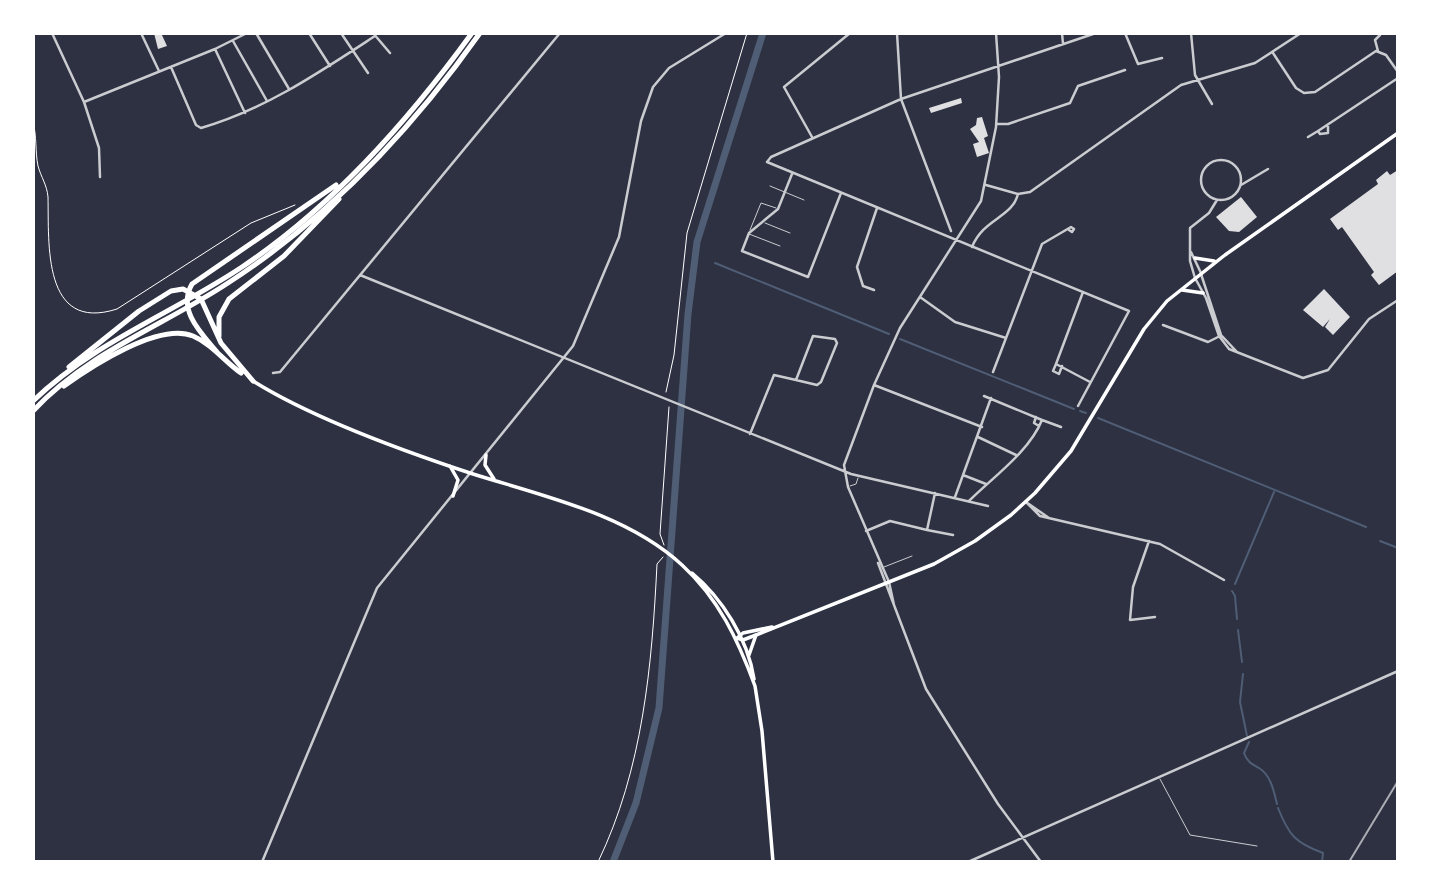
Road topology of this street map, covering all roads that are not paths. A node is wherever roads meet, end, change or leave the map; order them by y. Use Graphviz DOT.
graph roads {
  1 [pos="52,33"];
  2 [pos="141,33"];
  3 [pos="247,33"];
  4 [pos="256,33"];
  5 [pos="309,33"];
  6 [pos="341,33"];
  7 [pos="472,33"];
  8 [pos="480,33"];
  9 [pos="560,33"];
  10 [pos="726,33"];
  11 [pos="850,33"];
  12 [pos="897,33"];
  13 [pos="996,33"];
  14 [pos="1062,33"];
  15 [pos="1096,33"];
  16 [pos="1125,33"];
  17 [pos="1191,33"];
  18 [pos="1301,33"];
  19 [pos="374,35"];
  20 [pos="1380,35"];
  21 [pos="233,41"];
  22 [pos="1063,44"];
  23 [pos="215,50"];
  24 [pos="353,51"];
  25 [pos="1378,51"];
  26 [pos="390,53"];
  27 [pos="1273,53"];
  28 [pos="1162,58"];
  29 [pos="997,65"];
  30 [pos="330,66"];
  31 [pos="171,67"];
  32 [pos="1125,70"];
  33 [pos="159,71"];
  34 [pos="1398,72"];
  35 [pos="368,73"];
  36 [pos="1398,78"];
  37 [pos="1197,79"];
  38 [pos="289,89"];
  39 [pos="901,99"];
  40 [pos="267,101"];
  41 [pos="84,102"];
  42 [pos="1212,104"];
  43 [pos="245,113"];
  44 [pos="996,124"];
  45 [pos="1328,126"];
  46 [pos="1318,131"];
  47 [pos="1398,133"];
  48 [pos="1308,137"];
  49 [pos="813,138"];
  50 [pos="1268,169"];
  51 [pos="793,174"];
  52 [pos="350,176"];
  53 [pos="100,177"];
  54 [pos="349,185"];
  55 [pos="1241,185"];
  56 [pos="770,186"];
  57 [pos="986,186"];
  58 [pos="785,192"];
  59 [pos="841,193"];
  60 [pos="1018,194"];
  61 [pos="804,200"];
  62 [pos="1217,200"];
  63 [pos="877,208"];
  64 [pos="778,209"];
  65 [pos="763,222"];
  66 [pos="1069,230"];
  67 [pos="951,231"];
  68 [pos="749,233"];
  69 [pos="790,233"];
  70 [pos="958,242"];
  71 [pos="780,246"];
  72 [pos="972,247"];
  73 [pos="1191,252"];
  74 [pos="1195,258"];
  75 [pos="1216,261"];
  76 [pos="1032,271"];
  77 [pos="1201,273"];
  78 [pos="360,275"];
  79 [pos="1195,278"];
  80 [pos="874,290"];
  81 [pos="1180,290"];
  82 [pos="189,292"];
  83 [pos="1083,292"];
  84 [pos="1203,293"];
  85 [pos="919,297"];
  86 [pos="1398,300"];
  87 [pos="1163,325"];
  88 [pos="1220,336"];
  89 [pos="1006,338"];
  90 [pos="221,343"];
  91 [pos="217,352"];
  92 [pos="565,359"];
  93 [pos="1056,364"];
  94 [pos="1062,366"];
  95 [pos="993,372"];
  96 [pos="273,373"];
  97 [pos="56,380"];
  98 [pos="796,380"];
  99 [pos="253,381"];
  100 [pos="1090,382"];
  101 [pos="874,385"];
  102 [pos="984,397"];
  103 [pos="46,398"];
  104 [pos="991,398"];
  105 [pos="33,401"];
  106 [pos="1078,406"];
  107 [pos="33,411"];
  108 [pos="1036,417"];
  109 [pos="1042,420"];
  110 [pos="1039,426"];
  111 [pos="982,427"];
  112 [pos="1061,427"];
  113 [pos="750,434"];
  114 [pos="978,437"];
  115 [pos="1016,454"];
  116 [pos="486,455"];
  117 [pos="445,463"];
  118 [pos="844,472"];
  119 [pos="471,473"];
  120 [pos="963,475"];
  121 [pos="858,476"];
  122 [pos="495,480"];
  123 [pos="986,484"];
  124 [pos="848,486"];
  125 [pos="935,493"];
  126 [pos="453,496"];
  127 [pos="954,498"];
  128 [pos="969,501"];
  129 [pos="1026,502"];
  130 [pos="988,506"];
  131 [pos="927,530"];
  132 [pos="865,531"];
  133 [pos="953,535"];
  134 [pos="1149,541"];
  135 [pos="912,556"];
  136 [pos="877,559"];
  137 [pos="882,568"];
  138 [pos="1224,579"];
  139 [pos="889,582"];
  140 [pos="884,584"];
  141 [pos="894,605"];
  142 [pos="1155,617"];
  143 [pos="772,627"];
  144 [pos="756,635"];
  145 [pos="740,638"];
  146 [pos="749,657"];
  147 [pos="1398,671"];
  148 [pos="755,686"];
  149 [pos="1159,777"];
  150 [pos="1022,839"];
  151 [pos="1257,846"];
  152 [pos="262,862"];
  153 [pos="773,862"];
  154 [pos="968,862"];
  155 [pos="1041,862"];
  1 -- 41 [label="street"];
  2 -- 33 [label="street"];
  3 -- 21 [label="street"];
  4 -- 38 [label="street"];
  5 -- 30 [label="street"];
  6 -- 24 [label="street"];
  7 -- 52 [label="highway"];
  8 -- 54 [label="highway"];
  9 -- 78 [label="street"];
  10 -- 92 [label="street"];
  11 -- 49 [label="street"];
  12 -- 39 [label="street"];
  13 -- 29 [label="street"];
  14 -- 22 [label="street"];
  15 -- 22 [label="street"];
  16 -- 28 [label="street"];
  17 -- 37 [label="street"];
  18 -- 27 [label="street"];
  19 -- 24 [label="street"];
  19 -- 26 [label="street"];
  20 -- 25 [label="street"];
  21 -- 23 [label="street"];
  21 -- 40 [label="street"];
  22 -- 29 [label="street"];
  23 -- 31 [label="street"];
  23 -- 43 [label="street"];
  24 -- 30 [label="street"];
  24 -- 35 [label="street"];
  25 -- 27 [label="street"];
  25 -- 34 [label="street"];
  27 -- 37 [label="street"];
  29 -- 39 [label="street"];
  29 -- 44 [label="street"];
  30 -- 38 [label="street"];
  31 -- 33 [label="street"];
  31 -- 43 [label="street"];
  32 -- 44 [label="street"];
  33 -- 41 [label="street"];
  36 -- 45 [label="street"];
  37 -- 42 [label="street"];
  37 -- 60 [label="street"];
  38 -- 40 [label="street"];
  39 -- 49 [label="street"];
  39 -- 67 [label="street"];
  40 -- 43 [label="street"];
  41 -- 53 [label="street"];
  44 -- 57 [label="street"];
  45 -- 46 [label="street"];
  45 -- 46 [label="street"];
  46 -- 48 [label="street"];
  47 -- 75 [label="main road"];
  49 -- 51 [label="street"];
  50 -- 55 [label="street"];
  51 -- 58 [label="street"];
  51 -- 59 [label="street"];
  52 -- 82 [label="highway"];
  52 -- 97 [label="highway"];
  54 -- 90 [label="highway"];
  54 -- 103 [label="highway"];
  55 -- 62 [label="street"];
  55 -- 62 [label="street"];
  56 -- 58 [label="lane"];
  57 -- 60 [label="street"];
  57 -- 70 [label="street"];
  58 -- 61 [label="lane"];
  58 -- 64 [label="street"];
  59 -- 63 [label="street"];
  59 -- 68 [label="street"];
  60 -- 72 [label="street"];
  62 -- 73 [label="street"];
  63 -- 70 [label="street"];
  63 -- 80 [label="street"];
  64 -- 65 [label="street"];
  64 -- 68 [label="lane"];
  65 -- 68 [label="street"];
  65 -- 69 [label="lane"];
  66 -- 76 [label="street"];
  68 -- 71 [label="lane"];
  70 -- 72 [label="street"];
  70 -- 85 [label="street"];
  72 -- 76 [label="street"];
  73 -- 74 [label="street"];
  73 -- 79 [label="street"];
  74 -- 75 [label="main road"];
  74 -- 77 [label="street"];
  75 -- 77 [label="main road"];
  76 -- 83 [label="street"];
  76 -- 89 [label="street"];
  77 -- 79 [label="main road"];
  77 -- 88 [label="street"];
  78 -- 92 [label="street"];
  78 -- 96 [label="street"];
  79 -- 81 [label="main road"];
  79 -- 84 [label="street"];
  81 -- 84 [label="main road"];
  81 -- 129 [label="main road"];
  82 -- 90 [label="highway"];
  82 -- 91 [label="highway"];
  82 -- 97 [label="highway"];
  83 -- 93 [label="street"];
  83 -- 100 [label="street"];
  84 -- 88 [label="street"];
  85 -- 89 [label="street"];
  85 -- 101 [label="street"];
  86 -- 88 [label="street"];
  87 -- 88 [label="street"];
  89 -- 95 [label="street"];
  90 -- 99 [label="highway"];
  91 -- 99 [label="highway"];
  91 -- 103 [label="highway"];
  92 -- 113 [label="street"];
  92 -- 116 [label="street"];
  93 -- 94 [label="street"];
  93 -- 94 [label="street"];
  94 -- 100 [label="street"];
  97 -- 105 [label="highway"];
  98 -- 98 [label="street"];
  98 -- 113 [label="street"];
  99 -- 117 [label="main road"];
  100 -- 106 [label="street"];
  101 -- 111 [label="street"];
  101 -- 118 [label="street"];
  102 -- 104 [label="street"];
  103 -- 107 [label="highway"];
  104 -- 108 [label="street"];
  104 -- 111 [label="street"];
  108 -- 109 [label="street"];
  108 -- 110 [label="street"];
  109 -- 110 [label="street"];
  109 -- 112 [label="street"];
  110 -- 115 [label="street"];
  111 -- 114 [label="street"];
  113 -- 118 [label="street"];
  114 -- 115 [label="street"];
  114 -- 120 [label="street"];
  115 -- 123 [label="street"];
  116 -- 119 [label="street"];
  116 -- 122 [label="main road"];
  117 -- 119 [label="main road"];
  117 -- 126 [label="main road"];
  118 -- 121 [label="street"];
  118 -- 124 [label="street"];
  119 -- 122 [label="main road"];
  119 -- 126 [label="street"];
  120 -- 123 [label="street"];
  120 -- 127 [label="street"];
  121 -- 124 [label="lane"];
  121 -- 125 [label="street"];
  122 -- 145 [label="main road"];
  123 -- 128 [label="street"];
  124 -- 132 [label="street"];
  125 -- 127 [label="street"];
  125 -- 131 [label="street"];
  126 -- 152 [label="street"];
  127 -- 128 [label="street"];
  128 -- 130 [label="street"];
  129 -- 134 [label="street"];
  129 -- 139 [label="main road"];
  131 -- 132 [label="street"];
  131 -- 133 [label="street"];
  132 -- 136 [label="street"];
  134 -- 138 [label="street"];
  134 -- 142 [label="street"];
  135 -- 137 [label="lane"];
  136 -- 137 [label="street"];
  136 -- 140 [label="street"];
  137 -- 139 [label="street"];
  139 -- 140 [label="main road"];
  139 -- 141 [label="street"];
  140 -- 141 [label="street"];
  140 -- 143 [label="main road"];
  141 -- 150 [label="street"];
  143 -- 144 [label="main road"];
  143 -- 145 [label="main road"];
  144 -- 145 [label="main road"];
  144 -- 146 [label="main road"];
  145 -- 146 [label="main road"];
  145 -- 148 [label="main road"];
  146 -- 148 [label="main road"];
  147 -- 149 [label="street"];
  148 -- 153 [label="main road"];
  149 -- 150 [label="street"];
  149 -- 151 [label="lane"];
  150 -- 154 [label="street"];
  150 -- 155 [label="street"];
}
